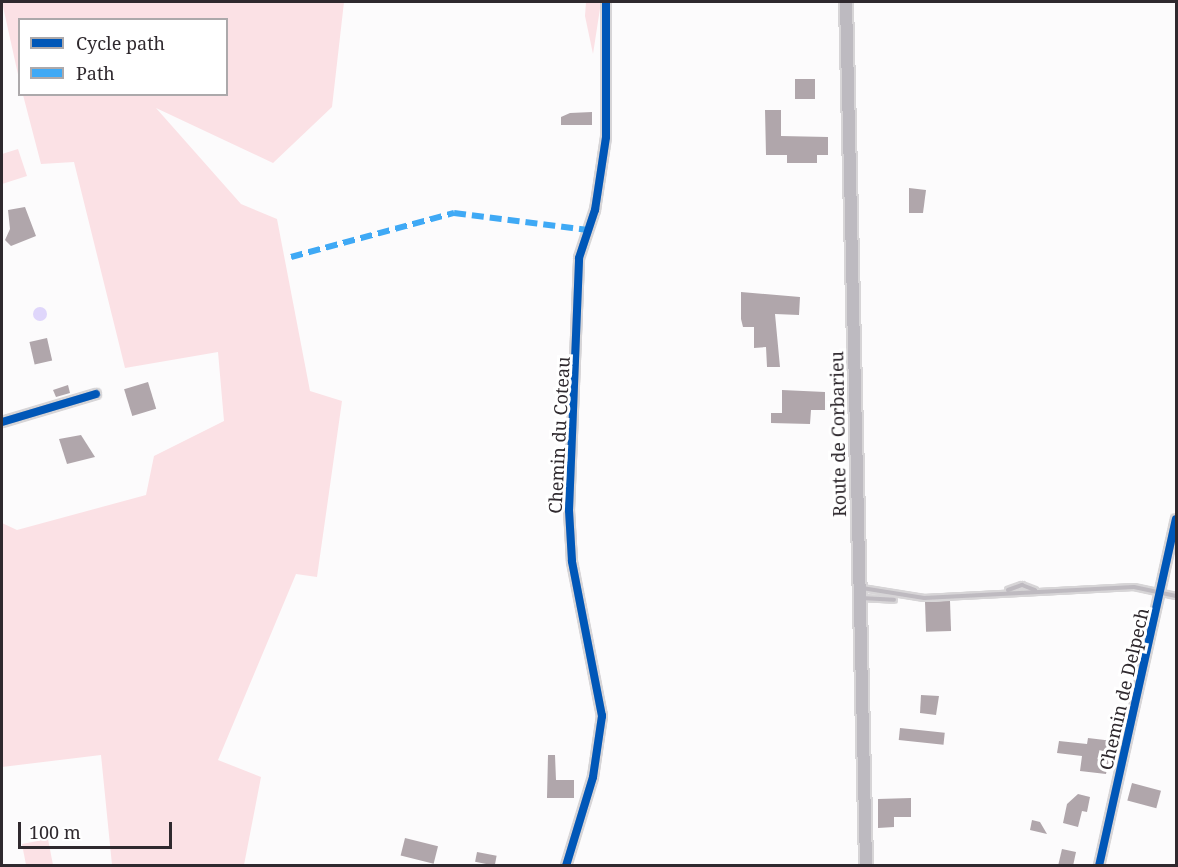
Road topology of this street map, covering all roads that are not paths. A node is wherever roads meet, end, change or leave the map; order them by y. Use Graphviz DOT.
graph roads {
  1 [pos="606,2"];
  2 [pos="846,2"];
  3 [pos="96,394"];
  4 [pos="2,422"];
  5 [pos="1176,519"];
  6 [pos="1008,590"];
  7 [pos="1036,590"];
  8 [pos="1162,591"];
  9 [pos="860,593"];
  10 [pos="1176,596"];
  11 [pos="894,600"];
  12 [pos="566,866"];
  13 [pos="866,866"];
  14 [pos="1099,866"];
  1 -- 12 [label="street, Chemin du Coteau"];
  2 -- 9 [label="main road, Route de Corbarieu"];
  3 -- 4 [label="street"];
  5 -- 8 [label="street, Chemin de Delpech"];
  6 -- 7 [label="lane"];
  6 -- 7 [label="lane"];
  6 -- 9 [label="lane"];
  7 -- 8 [label="lane"];
  8 -- 10 [label="lane"];
  8 -- 14 [label="street, Chemin de Delpech"];
  9 -- 11 [label="lane"];
  9 -- 13 [label="main road, Route de Corbarieu"];
}
